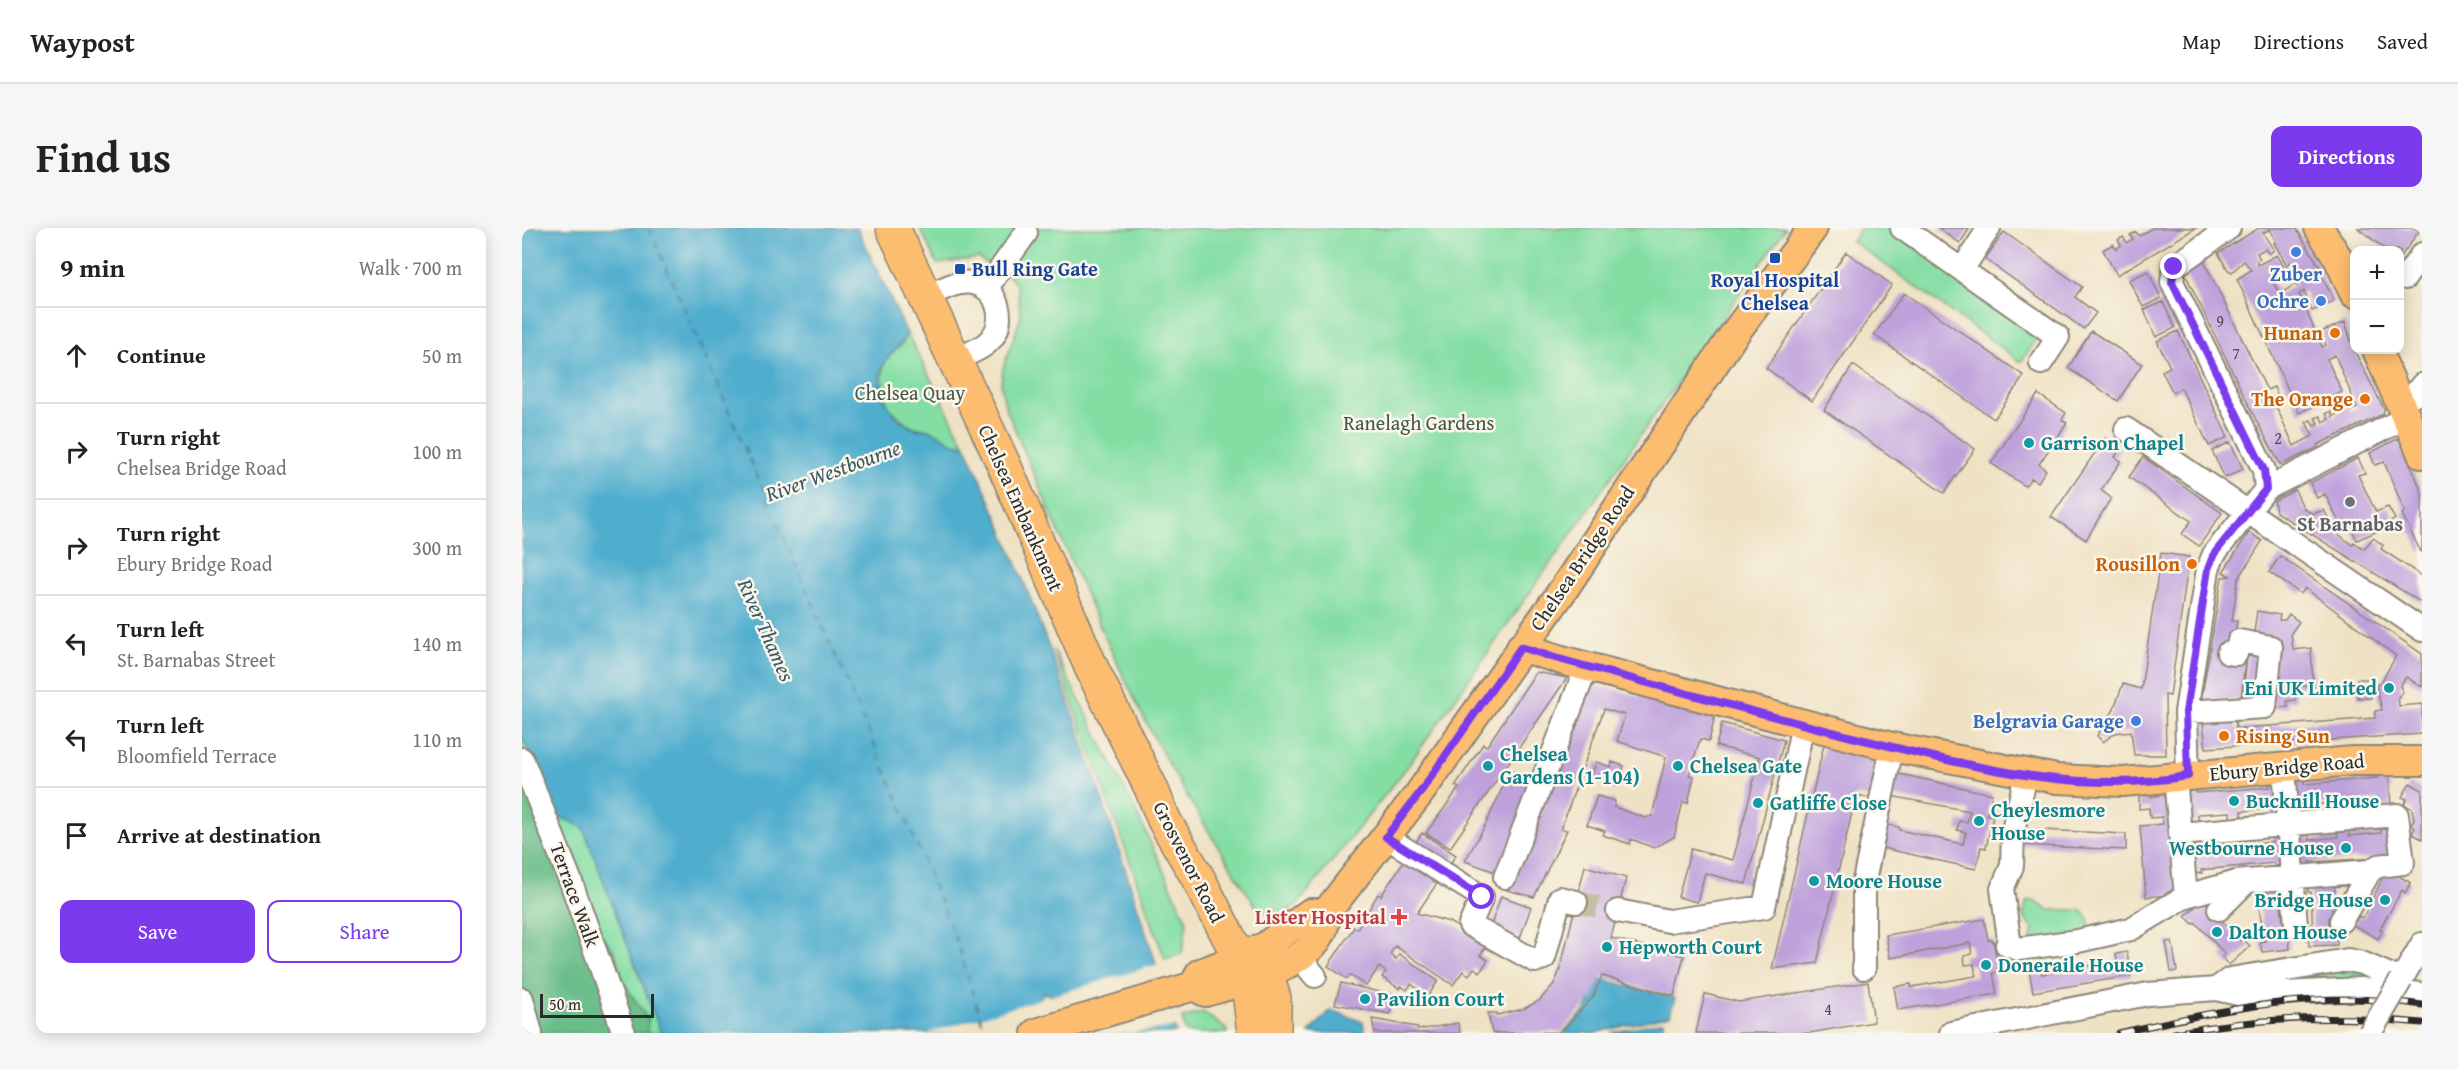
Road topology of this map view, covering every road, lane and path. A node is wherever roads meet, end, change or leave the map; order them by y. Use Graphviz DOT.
graph roads {
  1 [pos="892,228"];
  2 [pos="1813,228"];
  3 [pos="1902,228"];
  4 [pos="1989,228"];
  5 [pos="2229,228"];
  6 [pos="2319,228"];
  7 [pos="1026,232"];
  8 [pos="2422,254"];
  9 [pos="1962,270"];
  10 [pos="2350,281"];
  11 [pos="2409,281"];
  12 [pos="986,289"];
  13 [pos="924,298"];
  14 [pos="2379,354"];
  15 [pos="954,360"];
  16 [pos="2041,363"];
  17 [pos="2422,385"];
  18 [pos="2401,409"];
  19 [pos="2126,429"];
  20 [pos="2422,454"];
  21 [pos="2266,489"];
  22 [pos="2246,512"];
  23 [pos="2422,630"];
  24 [pos="1521,647"];
  25 [pos="2212,651"];
  26 [pos="1587,666"];
  27 [pos="2186,712"];
  28 [pos="1803,724"];
  29 [pos="1892,747"];
  30 [pos="522,759"];
  31 [pos="2422,761"];
  32 [pos="2284,768"];
  33 [pos="2026,775"];
  34 [pos="2181,777"];
  35 [pos="1151,788"];
  36 [pos="2289,825"];
  37 [pos="2180,834"];
  38 [pos="1386,837"];
  39 [pos="2374,869"];
  40 [pos="2293,876"];
  41 [pos="1505,877"];
  42 [pos="2247,881"];
  43 [pos="2186,896"];
  44 [pos="1568,900"];
  45 [pos="2219,909"];
  46 [pos="1618,910"];
  47 [pos="1326,913"];
  48 [pos="2341,921"];
  49 [pos="2296,926"];
  50 [pos="2422,944"];
  51 [pos="1253,966"];
  52 [pos="1864,968"];
  53 [pos="2401,980"];
  54 [pos="2216,989"];
  55 [pos="2422,994"];
  56 [pos="522,999"];
  57 [pos="531,1033"];
  58 [pos="624,1033"];
  59 [pos="1036,1033"];
  60 [pos="1254,1033"];
  61 [pos="1274,1033"];
  62 [pos="1951,1033"];
  63 [pos="2370,1033"];
  1 -- 13 [label="highway, Chelsea Embankment"];
  2 -- 24 [label="main road, Chelsea Bridge Road"];
  3 -- 9 [label="street"];
  4 -- 9 [label="street"];
  5 -- 21 [label="street"];
  6 -- 10 [label="main road"];
  7 -- 12 [label="street"];
  8 -- 11 [label="street"];
  9 -- 16 [label="street"];
  12 -- 13 [label="street"];
  12 -- 15 [label="street"];
  13 -- 15 [label="highway, Chelsea Embankment"];
  14 -- 18 [label="main road"];
  15 -- 35 [label="highway, Chelsea Embankment"];
  17 -- 18 [label="street"];
  18 -- 20 [label="main road"];
  18 -- 21 [label="street"];
  19 -- 22 [label="street"];
  21 -- 22 [label="street"];
  22 -- 23 [label="street"];
  22 -- 25 [label="street"];
  24 -- 26 [label="main road, Ebury Bridge Road"];
  24 -- 38 [label="main road, Chelsea Bridge Road"];
  25 -- 27 [label="street"];
  25 -- 27 [label="street"];
  26 -- 28 [label="main road, Ebury Bridge Road"];
  26 -- 41 [label="street"];
  27 -- 34 [label="street"];
  28 -- 29 [label="main road, Ebury Bridge Road"];
  28 -- 46 [label="street"];
  29 -- 33 [label="main road, Ebury Bridge Road"];
  29 -- 52 [label="street"];
  30 -- 58 [label="street, Terrace Walk"];
  31 -- 32 [label="main road, Ebury Bridge Road"];
  32 -- 34 [label="main road, Ebury Bridge Road"];
  32 -- 36 [label="street"];
  33 -- 34 [label="main road, Ebury Bridge Road"];
  33 -- 43 [label="street"];
  34 -- 37 [label="street"];
  35 -- 51 [label="highway, Grosvenor Road"];
  36 -- 37 [label="street"];
  36 -- 39 [label="street"];
  36 -- 40 [label="street"];
  37 -- 43 [label="street"];
  38 -- 44 [label="street"];
  38 -- 47 [label="main road, Chelsea Bridge Road"];
  39 -- 40 [label="street"];
  39 -- 48 [label="street"];
  40 -- 42 [label="street"];
  40 -- 49 [label="street"];
  42 -- 43 [label="street"];
  42 -- 45 [label="street"];
  47 -- 51 [label="main road"];
  47 -- 51 [label="main road, Chelsea Bridge Road"];
  50 -- 53 [label="street"];
  51 -- 59 [label="main road"];
  51 -- 60 [label="highway, Grosvenor Road"];
  51 -- 61 [label="highway, Grosvenor Road"];
  53 -- 54 [label="street"];
  53 -- 63 [label="street, bridge"];
  54 -- 55 [label="street"];
  54 -- 62 [label="street"];
  56 -- 57 [label="street"];
}
